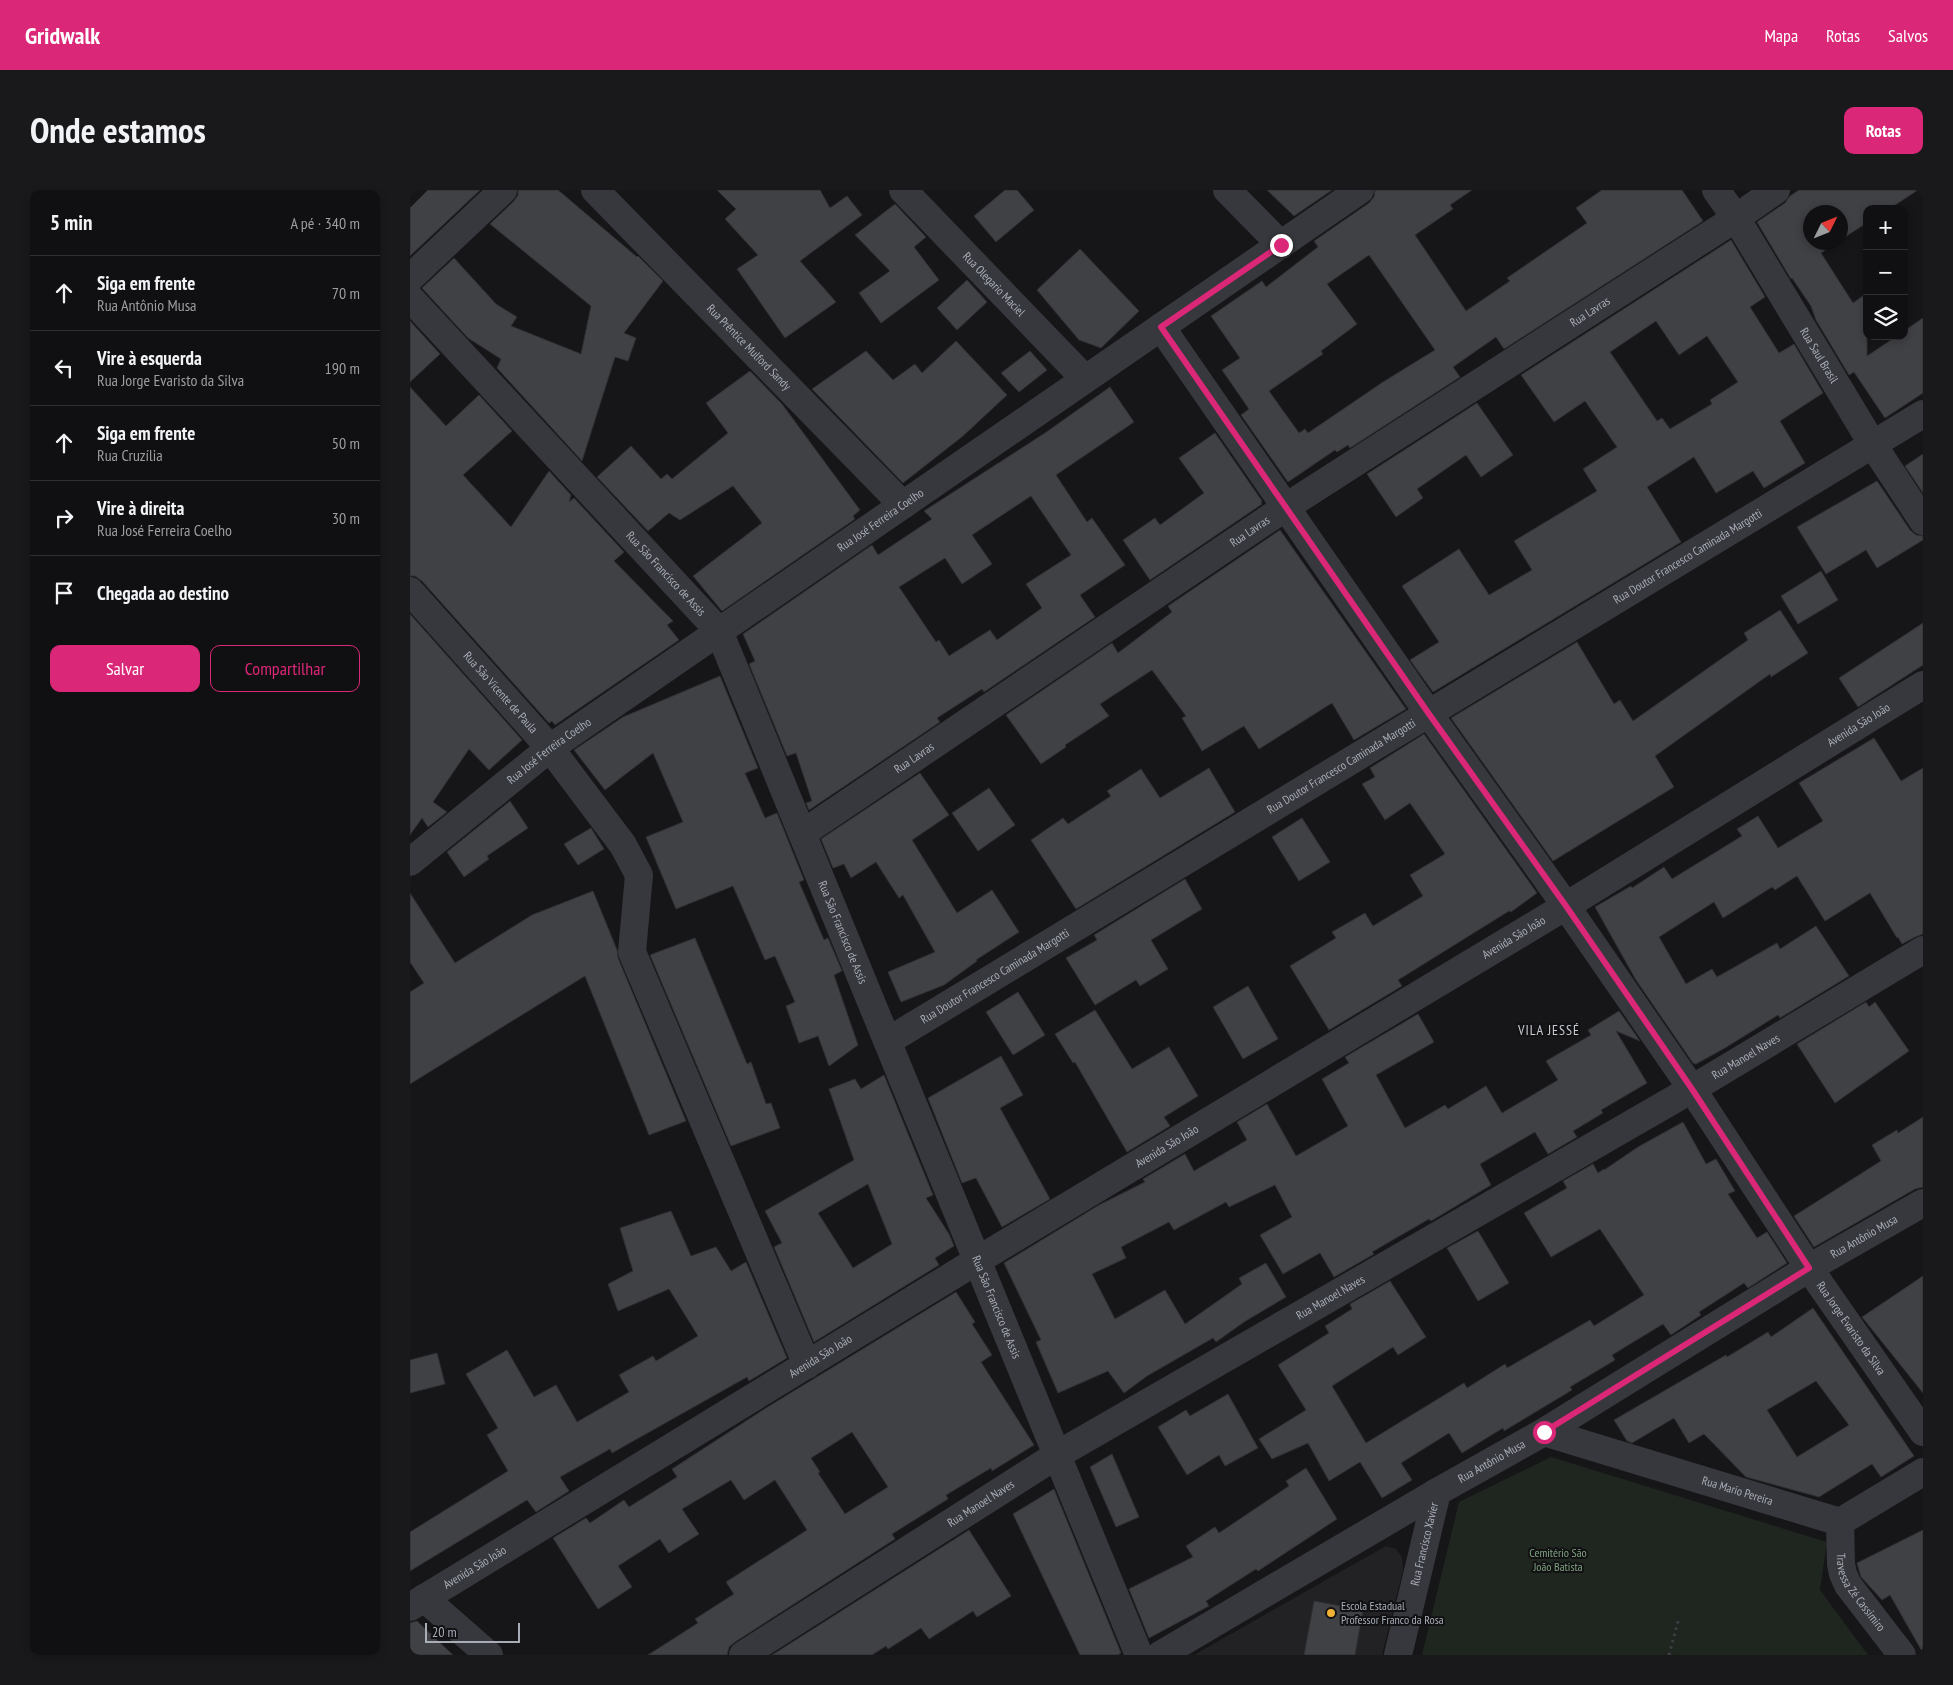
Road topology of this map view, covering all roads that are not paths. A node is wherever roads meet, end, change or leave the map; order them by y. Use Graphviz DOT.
graph roads {
  1 [pos="503,190"];
  2 [pos="596,190"];
  3 [pos="903,190"];
  4 [pos="1227,190"];
  5 [pos="1360,190"];
  6 [pos="1716,190"];
  7 [pos="1776,190"];
  8 [pos="1736,218"];
  9 [pos="1281,245"];
  10 [pos="410,278"];
  11 [pos="410,298"];
  12 [pos="1161,327"];
  13 [pos="1085,379"];
  14 [pos="1923,414"];
  15 [pos="1873,445"];
  16 [pos="902,505"];
  17 [pos="1286,507"];
  18 [pos="1923,521"];
  19 [pos="410,591"];
  20 [pos="719,631"];
  21 [pos="1923,685"];
  22 [pos="1429,714"];
  23 [pos="550,748"];
  24 [pos="803,833"];
  25 [pos="410,862"];
  26 [pos="1566,906"];
  27 [pos="1923,950"];
  28 [pos="888,1041"];
  29 [pos="1692,1089"];
  30 [pos="1923,1203"];
  31 [pos="978,1260"];
  32 [pos="1809,1268"];
  33 [pos="807,1365"];
  34 [pos="1544,1432"];
  35 [pos="1923,1432"];
  36 [pos="1058,1454"];
  37 [pos="1923,1472"];
  38 [pos="1437,1492"];
  39 [pos="1840,1522"];
  40 [pos="417,1602"];
  41 [pos="489,1655"];
  42 [pos="743,1655"];
  43 [pos="1139,1655"];
  44 [pos="1160,1655"];
  45 [pos="1398,1655"];
  46 [pos="1902,1655"];
  1 -- 10 [label="street"];
  2 -- 16 [label="street, Rua Prêntice Mulford Sandy"];
  3 -- 13 [label="street, Rua Olegario Maciel"];
  4 -- 9 [label="street"];
  5 -- 9 [label="street, Rua José Ferreira Coelho"];
  6 -- 8 [label="street, Rua Saul Brasil"];
  7 -- 8 [label="street, Rua Lavras"];
  8 -- 15 [label="street, Rua Saul Brasil"];
  8 -- 17 [label="street, Rua Lavras"];
  9 -- 12 [label="street, Rua José Ferreira Coelho"];
  11 -- 20 [label="street, Rua São Francisco de Assis"];
  12 -- 13 [label="street, Rua José Ferreira Coelho"];
  12 -- 17 [label="street, Rua Jorge Evaristo da Silva"];
  13 -- 16 [label="street, Rua José Ferreira Coelho"];
  14 -- 15 [label="street, Rua Doutor Francesco Caminada Margotti"];
  15 -- 18 [label="street, Rua Saul Brasil"];
  15 -- 22 [label="street, Rua Doutor Francesco Caminada Margotti"];
  16 -- 20 [label="street, Rua José Ferreira Coelho"];
  17 -- 22 [label="street, Rua Jorge Evaristo da Silva"];
  17 -- 24 [label="street, Rua Lavras"];
  19 -- 23 [label="street, Rua São Vicente de Paula"];
  20 -- 23 [label="street, Rua José Ferreira Coelho"];
  20 -- 24 [label="street, Rua São Francisco de Assis"];
  21 -- 26 [label="street, Avenida São João"];
  22 -- 26 [label="street, Rua Jorge Evaristo da Silva"];
  22 -- 28 [label="street, Rua Doutor Francesco Caminada Margotti"];
  23 -- 25 [label="street, Rua José Ferreira Coelho"];
  23 -- 33 [label="street, Rua São Vicente de Paula"];
  24 -- 28 [label="street, Rua São Francisco de Assis"];
  26 -- 29 [label="street, Rua Jorge Evaristo da Silva"];
  26 -- 31 [label="street, Avenida São João"];
  27 -- 29 [label="street, Rua Manoel Naves"];
  28 -- 31 [label="street, Rua São Francisco de Assis"];
  29 -- 32 [label="street, Rua Jorge Evaristo da Silva"];
  29 -- 36 [label="street, Rua Manoel Naves"];
  30 -- 32 [label="street, Rua Antônio Musa"];
  31 -- 33 [label="street, Avenida São João"];
  31 -- 36 [label="street, Rua São Francisco de Assis"];
  32 -- 34 [label="street, Rua Antônio Musa"];
  32 -- 35 [label="street, Rua Jorge Evaristo da Silva"];
  33 -- 40 [label="street, Avenida São João"];
  34 -- 38 [label="street, Rua Antônio Musa"];
  34 -- 39 [label="street, Rua Mario Pereira"];
  36 -- 42 [label="street, Rua Manoel Naves"];
  36 -- 43 [label="street, Rua São Francisco de Assis"];
  37 -- 39 [label="street"];
  38 -- 44 [label="street, Rua Antônio Musa"];
  38 -- 45 [label="street, Rua Francisco Xavier"];
  39 -- 46 [label="street, Travessa Zé Cassimiro"];
  40 -- 41 [label="street"];
}
